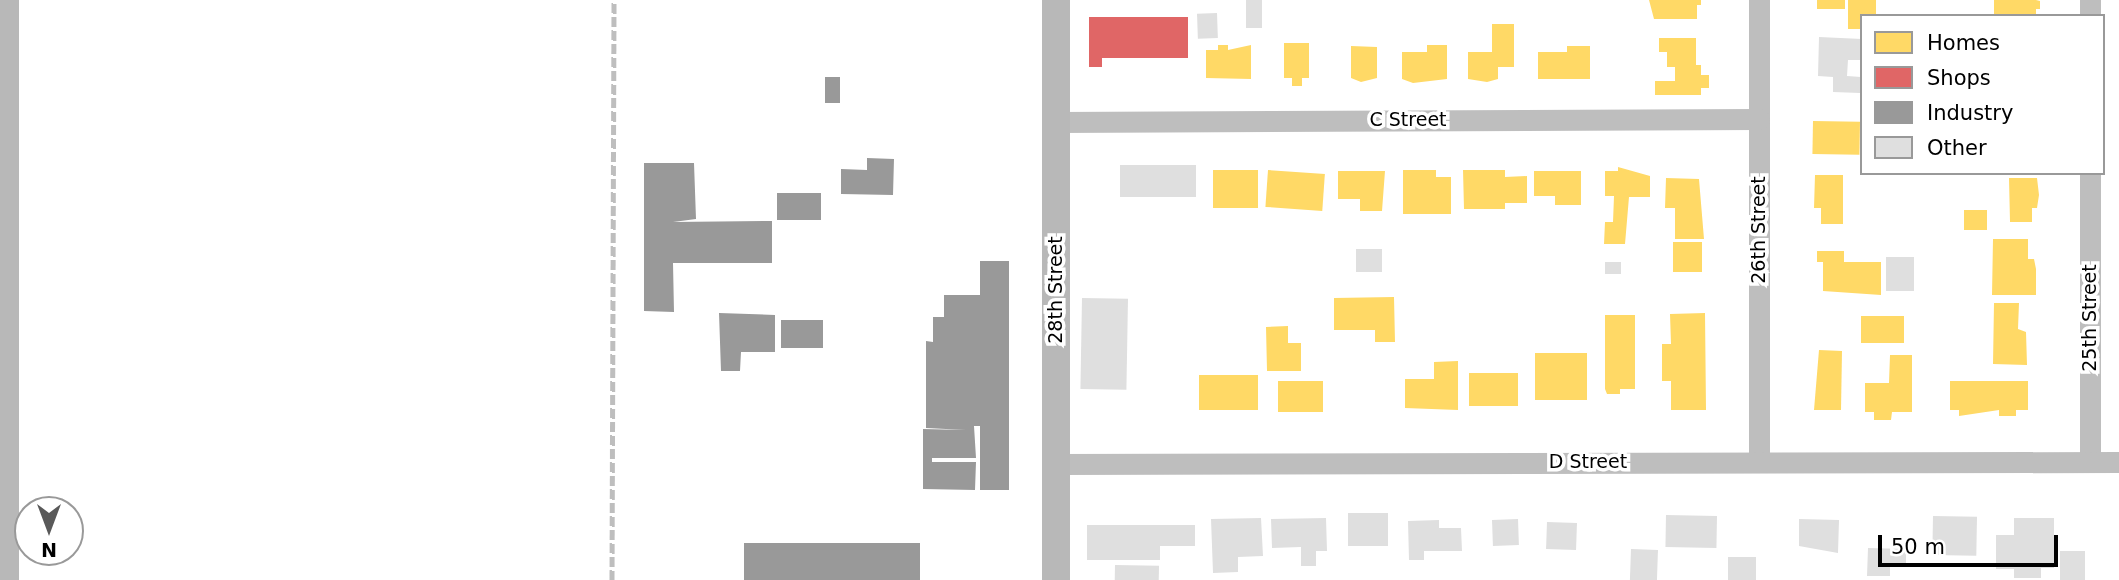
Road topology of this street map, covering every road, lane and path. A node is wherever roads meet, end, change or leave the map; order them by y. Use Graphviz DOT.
graph roads {
  1 [pos="5,0"];
  2 [pos="1056,0"];
  3 [pos="1759,0"];
  4 [pos="1759,119"];
  5 [pos="1057,122"];
  6 [pos="2090,175"];
  7 [pos="1759,461"];
  8 [pos="2090,462"];
  9 [pos="2119,462"];
  10 [pos="1056,464"];
  11 [pos="5,580"];
  12 [pos="1056,580"];
  1 -- 11 [label="main road"];
  2 -- 5 [label="main road, 28th Street"];
  3 -- 4 [label="street, 26th Street"];
  4 -- 5 [label="street, C Street"];
  4 -- 7 [label="street, 26th Street"];
  5 -- 10 [label="main road, 28th Street"];
  6 -- 8 [label="street, 25th Street"];
  7 -- 8 [label="street, D Street"];
  7 -- 10 [label="street, D Street"];
  8 -- 9 [label="street, D Street"];
  10 -- 12 [label="main road, 28th Street"];
}
